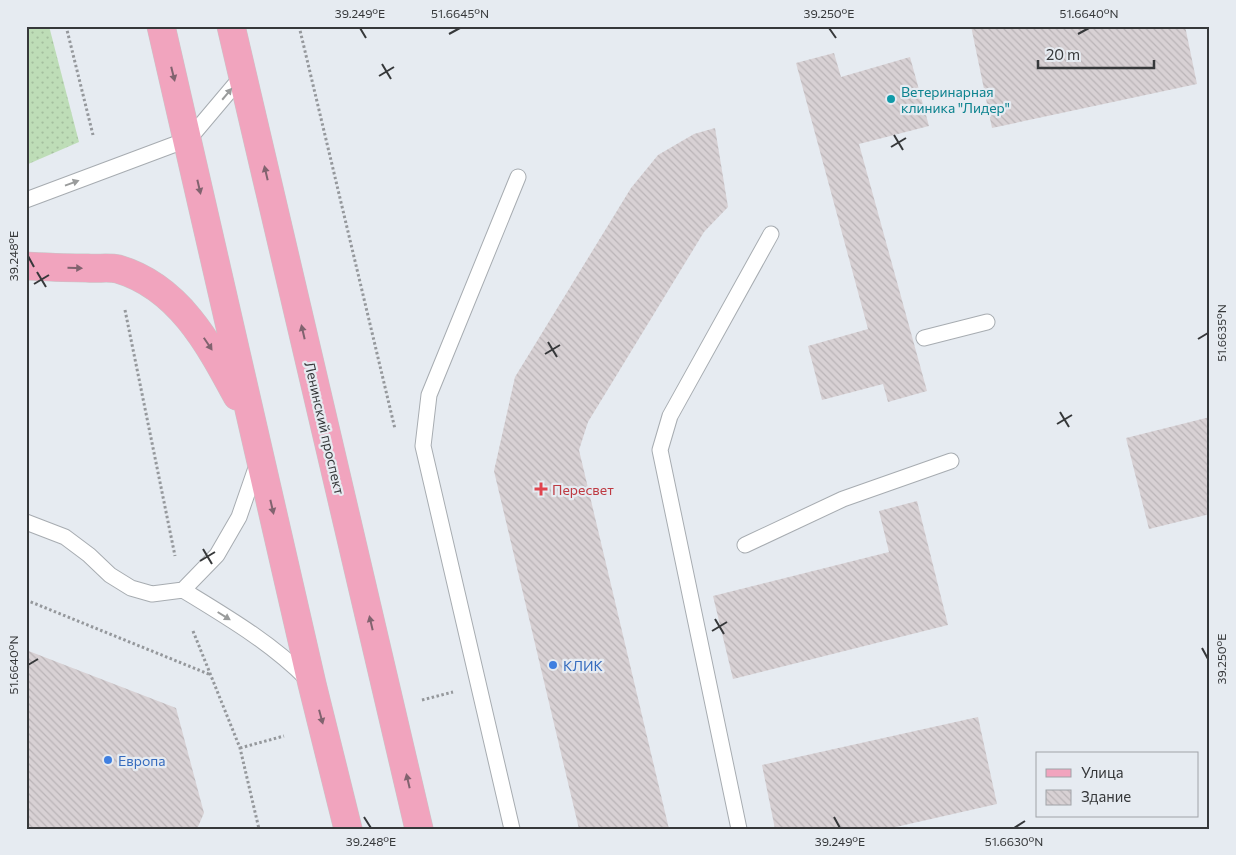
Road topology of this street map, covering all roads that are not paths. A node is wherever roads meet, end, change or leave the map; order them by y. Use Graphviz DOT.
graph roads {
  1 [pos="161,26"];
  2 [pos="231,26"];
  3 [pos="243,75"];
  4 [pos="189,139"];
  5 [pos="518,177"];
  6 [pos="26,200"];
  7 [pos="771,234"];
  8 [pos="26,266"];
  9 [pos="987,322"];
  10 [pos="924,338"];
  11 [pos="253,426"];
  12 [pos="260,454"];
  13 [pos="951,461"];
  14 [pos="26,522"];
  15 [pos="745,545"];
  16 [pos="183,590"];
  17 [pos="312,684"];
  18 [pos="348,829"];
  19 [pos="419,829"];
  20 [pos="512,829"];
  21 [pos="739,829"];
  1 -- 4 [label="main road, one-way"];
  2 -- 3 [label="main road, Ленинский проспект"];
  4 -- 3 [label="lane, one-way"];
  19 -- 3 [label="main road, Ленинский проспект, one-way"];
  6 -- 4 [label="lane, one-way"];
  4 -- 11 [label="main road, one-way"];
  5 -- 20 [label="lane"];
  7 -- 21 [label="lane"];
  8 -- 11 [label="main road, one-way"];
  9 -- 10 [label="lane"];
  11 -- 12 [label="main road"];
  12 -- 16 [label="lane"];
  12 -- 17 [label="main road, one-way"];
  13 -- 15 [label="lane"];
  14 -- 16 [label="lane"];
  16 -- 17 [label="lane, one-way"];
  17 -- 18 [label="main road, one-way"];
}
